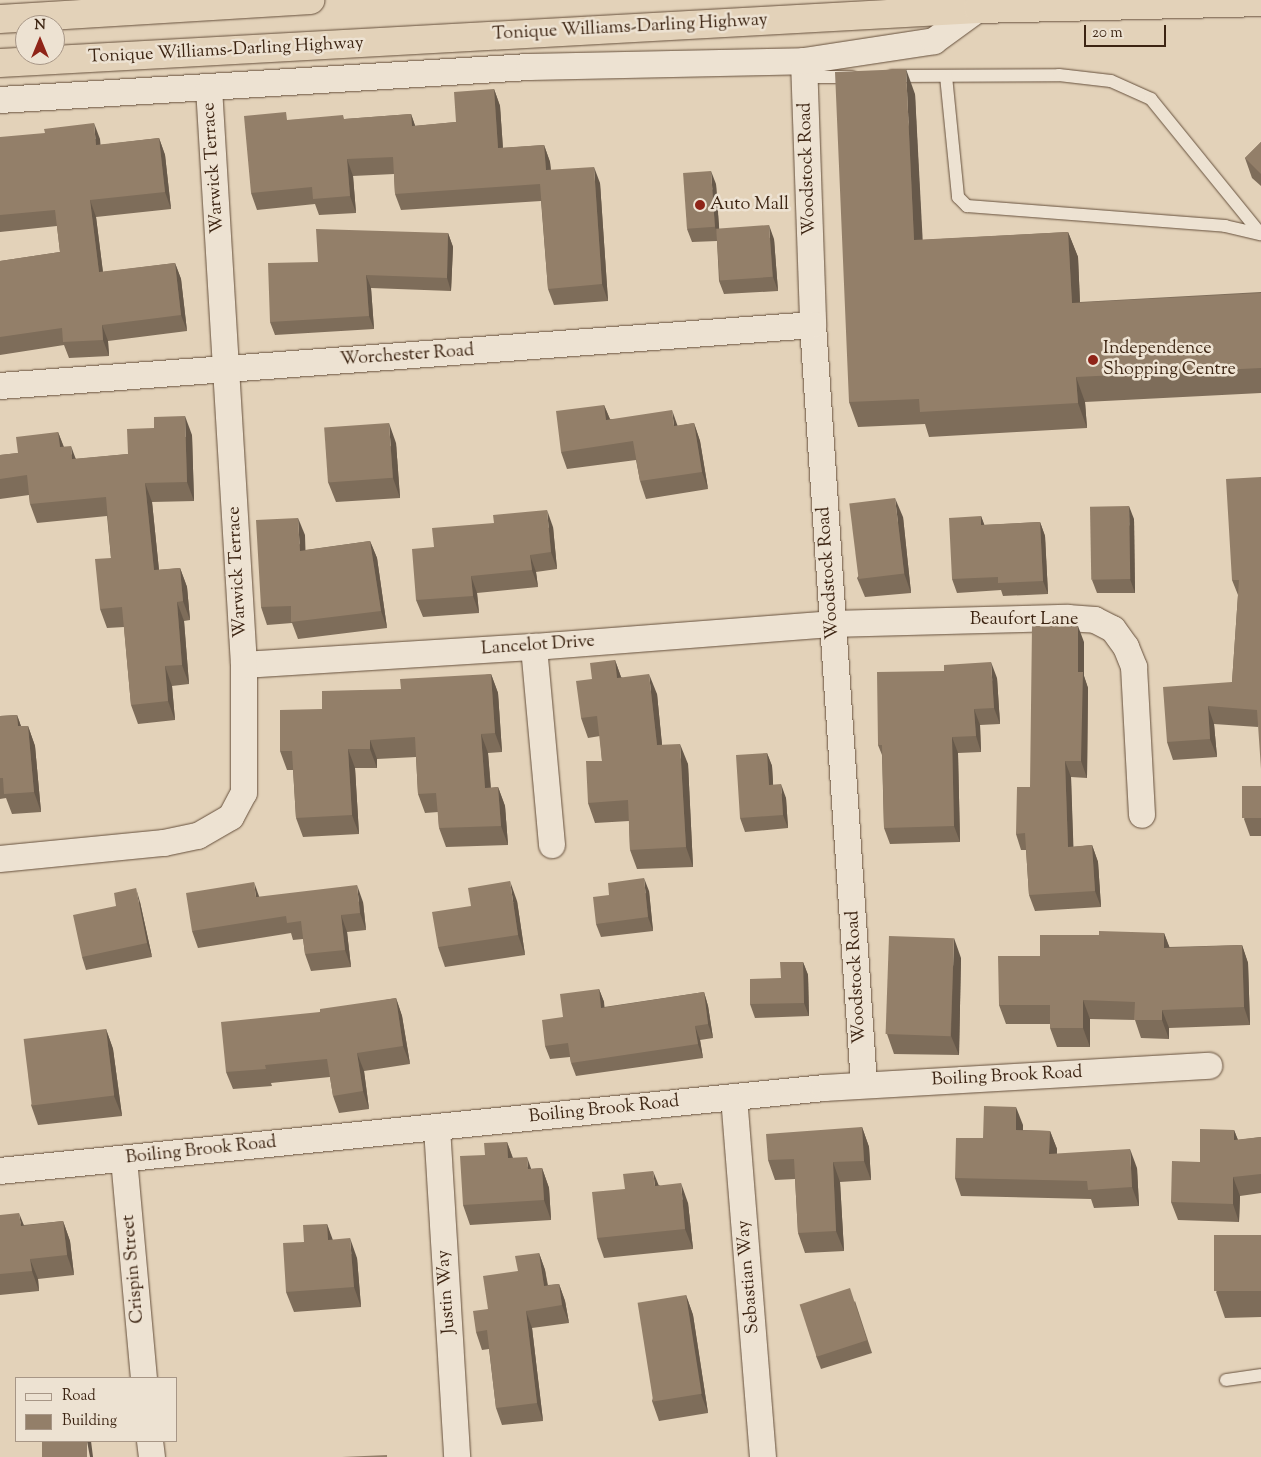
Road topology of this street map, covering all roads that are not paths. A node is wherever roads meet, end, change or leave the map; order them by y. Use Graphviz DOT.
graph roads {
  1 [pos="310,0"];
  2 [pos="1261,2"];
  3 [pos="978,9"];
  4 [pos="0,19"];
  5 [pos="0,63"];
  6 [pos="804,69"];
  7 [pos="861,76"];
  8 [pos="880,76"];
  9 [pos="946,76"];
  10 [pos="209,86"];
  11 [pos="0,100"];
  12 [pos="1261,233"];
  13 [pos="814,324"];
  14 [pos="226,370"];
  15 [pos="0,386"];
  16 [pos="832,624"];
  17 [pos="534,647"];
  18 [pos="244,665"];
  19 [pos="1142,815"];
  20 [pos="552,845"];
  21 [pos="0,860"];
  22 [pos="1209,1066"];
  23 [pos="864,1085"];
  24 [pos="734,1097"];
  25 [pos="437,1127"];
  26 [pos="124,1159"];
  27 [pos="0,1172"];
  28 [pos="1261,1374"];
  29 [pos="144,1377"];
  30 [pos="1226,1380"];
  31 [pos="150,1442"];
  32 [pos="152,1457"];
  33 [pos="457,1457"];
  34 [pos="763,1457"];
  1 -- 4 [label="highway"];
  2 -- 3 [label="highway, Tonique Williams-Darling Highway"];
  3 -- 5 [label="highway, Tonique Williams-Darling Highway"];
  3 -- 6 [label="street"];
  6 -- 7 [label="lane"];
  6 -- 10 [label="street"];
  6 -- 13 [label="street, Woodstock Road"];
  8 -- 9 [label="lane"];
  9 -- 12 [label="lane"];
  9 -- 12 [label="lane"];
  10 -- 11 [label="street"];
  10 -- 14 [label="street, Warwick Terrace"];
  13 -- 14 [label="street, Worchester Road"];
  13 -- 16 [label="street, Woodstock Road"];
  14 -- 15 [label="street, Worchester Road"];
  14 -- 18 [label="street, Warwick Terrace"];
  16 -- 17 [label="street, Lancelot Drive"];
  16 -- 19 [label="street, Beaufort Lane"];
  16 -- 23 [label="street, Woodstock Road"];
  17 -- 18 [label="street, Lancelot Drive"];
  17 -- 20 [label="street"];
  18 -- 21 [label="street, Warwick Terrace"];
  22 -- 23 [label="street, Boiling Brook Road"];
  23 -- 24 [label="street, Boiling Brook Road"];
  24 -- 25 [label="street, Boiling Brook Road"];
  24 -- 34 [label="street, Sebastian Way"];
  25 -- 26 [label="street, Boiling Brook Road"];
  25 -- 33 [label="street, Justin Way"];
  26 -- 27 [label="street, Boiling Brook Road"];
  26 -- 29 [label="street, Crispin Street"];
  28 -- 30 [label="lane"];
  31 -- 32 [label="street"];
}
